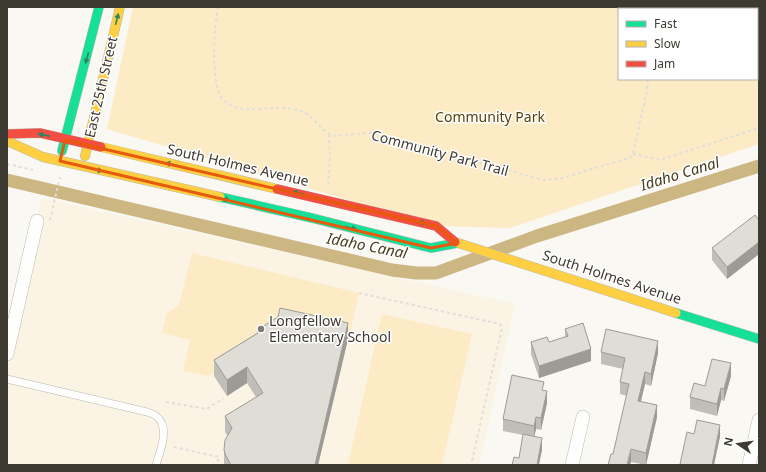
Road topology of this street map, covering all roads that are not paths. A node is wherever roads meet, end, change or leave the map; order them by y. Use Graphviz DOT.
graph roads {
  1 [pos="99,7"];
  2 [pos="120,7"];
  3 [pos="7,134"];
  4 [pos="65,140"];
  5 [pos="7,141"];
  6 [pos="88,145"];
  7 [pos="60,161"];
  8 [pos="83,166"];
  9 [pos="37,221"];
  10 [pos="457,243"];
  11 [pos="759,339"];
  12 [pos="7,354"];
  13 [pos="7,379"];
  14 [pos="583,417"];
  15 [pos="759,420"];
  16 [pos="156,465"];
  17 [pos="572,465"];
  18 [pos="748,465"];
  1 -- 4 [label="main road, East 25th Street, one-way"];
  6 -- 2 [label="main road, East 25th Street, one-way"];
  4 -- 3 [label="main road, South Holmes Avenue, one-way"];
  4 -- 6 [label="main road, South Holmes Avenue"];
  4 -- 7 [label="main road, East 25th Street"];
  5 -- 7 [label="main road, South Holmes Avenue"];
  6 -- 8 [label="main road, East 25th Street"];
  10 -- 6 [label="main road, South Holmes Avenue, one-way"];
  7 -- 8 [label="main road, South Holmes Avenue"];
  8 -- 10 [label="main road, South Holmes Avenue, one-way"];
  9 -- 12 [label="street"];
  10 -- 11 [label="main road, South Holmes Avenue"];
  13 -- 16 [label="lane"];
  14 -- 17 [label="street"];
  15 -- 18 [label="street"];
}
